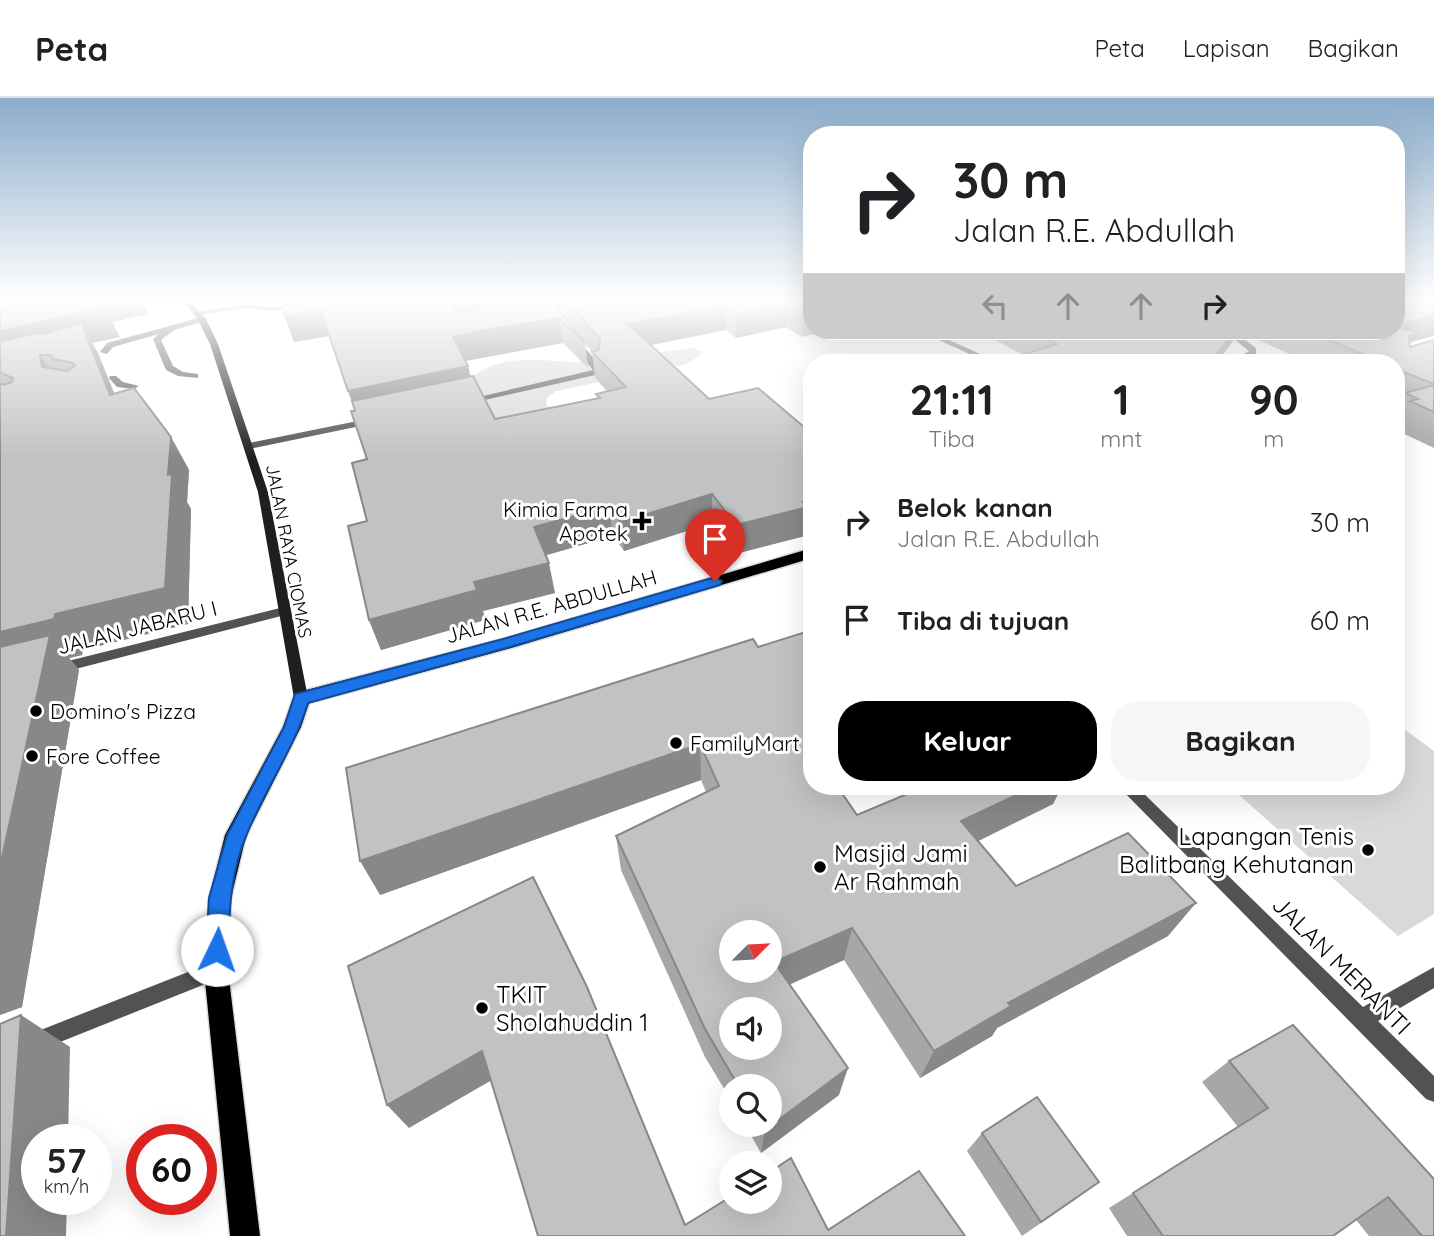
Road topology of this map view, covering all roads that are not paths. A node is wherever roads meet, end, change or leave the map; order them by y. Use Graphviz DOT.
graph roads {
  1 [pos="163,352"];
  2 [pos="217,352"];
  3 [pos="584,352"];
  4 [pos="195,376"];
  5 [pos="113,378"];
  6 [pos="134,386"];
  7 [pos="458,403"];
  8 [pos="377,420"];
  9 [pos="249,446"];
  10 [pos="803,556"];
  11 [pos="284,611"];
  12 [pos="36,674"];
  13 [pos="301,698"];
  14 [pos="1135,795"];
  15 [pos="216,970"];
  16 [pos="1434,977"];
  17 [pos="1362,1019"];
  18 [pos="0,1056"];
  19 [pos="1434,1090"];
  20 [pos="245,1236"];
  1 -- 4 [label="street"];
  2 -- 9 [label="main road, JALAN RAYA CIOMAS"];
  3 -- 7 [label="street"];
  5 -- 6 [label="street"];
  8 -- 9 [label="street"];
  9 -- 11 [label="main road, JALAN RAYA CIOMAS"];
  10 -- 13 [label="main road, JALAN R.E. ABDULLAH"];
  11 -- 12 [label="street, JALAN JABARU I"];
  11 -- 13 [label="main road, JALAN RAYA CIOMAS"];
  13 -- 15 [label="main road"];
  14 -- 17 [label="street, JALAN MERANTI"];
  15 -- 18 [label="street"];
  15 -- 20 [label="main road"];
  16 -- 17 [label="street"];
  17 -- 19 [label="street, JALAN MERANTI"];
}
